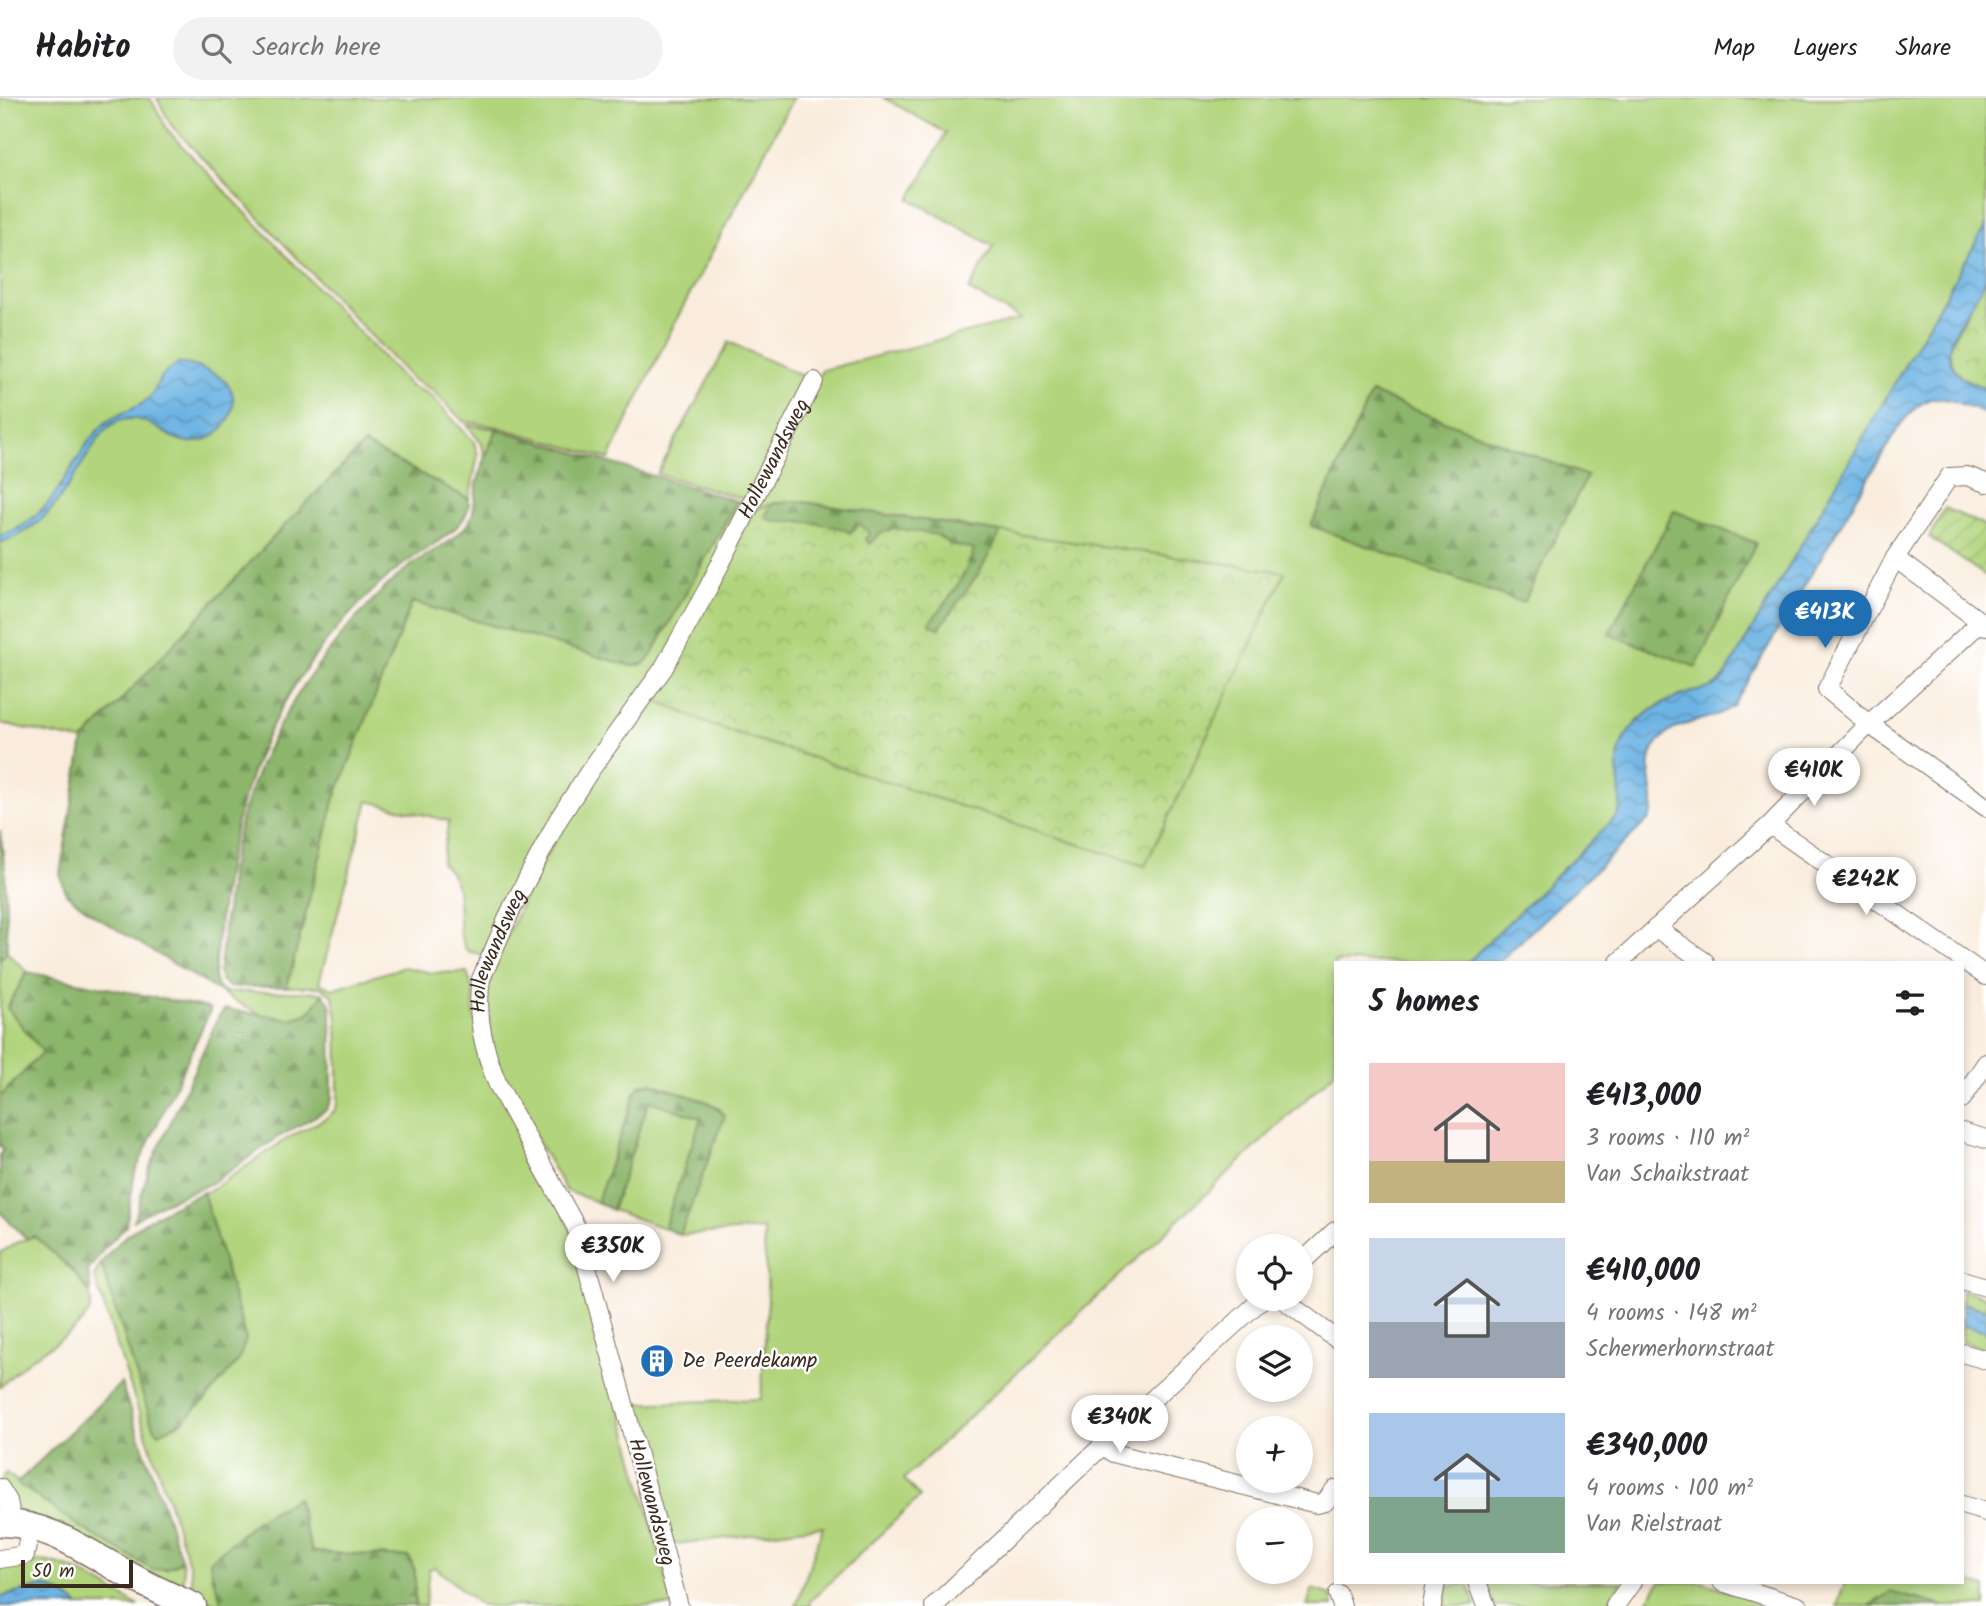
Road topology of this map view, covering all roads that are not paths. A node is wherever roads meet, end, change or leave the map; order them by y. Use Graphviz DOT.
graph roads {
  1 [pos="814,381"];
  2 [pos="1986,484"];
  3 [pos="1895,558"];
  4 [pos="1984,624"];
  5 [pos="1869,724"];
  6 [pos="1986,807"];
  7 [pos="1770,825"];
  8 [pos="1656,928"];
  9 [pos="1620,961"];
  10 [pos="1705,961"];
  11 [pos="1986,976"];
  12 [pos="1986,1063"];
  13 [pos="1964,1096"];
  14 [pos="1964,1133"];
  15 [pos="1986,1139"];
  16 [pos="1334,1232"];
  17 [pos="1313,1252"];
  18 [pos="1964,1281"];
  19 [pos="1986,1287"];
  20 [pos="1249,1311"];
  21 [pos="1299,1311"];
  22 [pos="1334,1337"];
  23 [pos="1964,1354"];
  24 [pos="1986,1360"];
  25 [pos="1103,1445"];
  26 [pos="0,1488"];
  27 [pos="1334,1490"];
  28 [pos="1964,1506"];
  29 [pos="1986,1512"];
  30 [pos="14,1524"];
  31 [pos="0,1559"];
  32 [pos="1436,1584"];
  33 [pos="1478,1584"];
  34 [pos="1631,1584"];
  35 [pos="1728,1584"];
  36 [pos="954,1587"];
  37 [pos="180,1604"];
  38 [pos="679,1606"];
  39 [pos="934,1606"];
  40 [pos="954,1606"];
  41 [pos="1432,1606"];
  42 [pos="1486,1606"];
  43 [pos="1615,1606"];
  44 [pos="1798,1606"];
  1 -- 38 [label="street, Hollewandsweg"];
  2 -- 3 [label="street"];
  3 -- 4 [label="street"];
  3 -- 5 [label="street"];
  4 -- 5 [label="street"];
  5 -- 6 [label="street"];
  5 -- 7 [label="street"];
  7 -- 8 [label="street"];
  7 -- 11 [label="street"];
  8 -- 9 [label="street"];
  8 -- 10 [label="street"];
  12 -- 13 [label="street"];
  14 -- 15 [label="street"];
  16 -- 17 [label="street"];
  18 -- 19 [label="street"];
  20 -- 25 [label="street"];
  21 -- 22 [label="street"];
  23 -- 24 [label="street"];
  25 -- 27 [label="street"];
  25 -- 36 [label="street"];
  26 -- 30 [label="street"];
  28 -- 29 [label="street"];
  30 -- 31 [label="street"];
  30 -- 37 [label="main road"];
  32 -- 41 [label="street"];
  33 -- 42 [label="street"];
  34 -- 43 [label="street"];
  35 -- 44 [label="street"];
  36 -- 39 [label="street"];
  36 -- 40 [label="street"];
}
